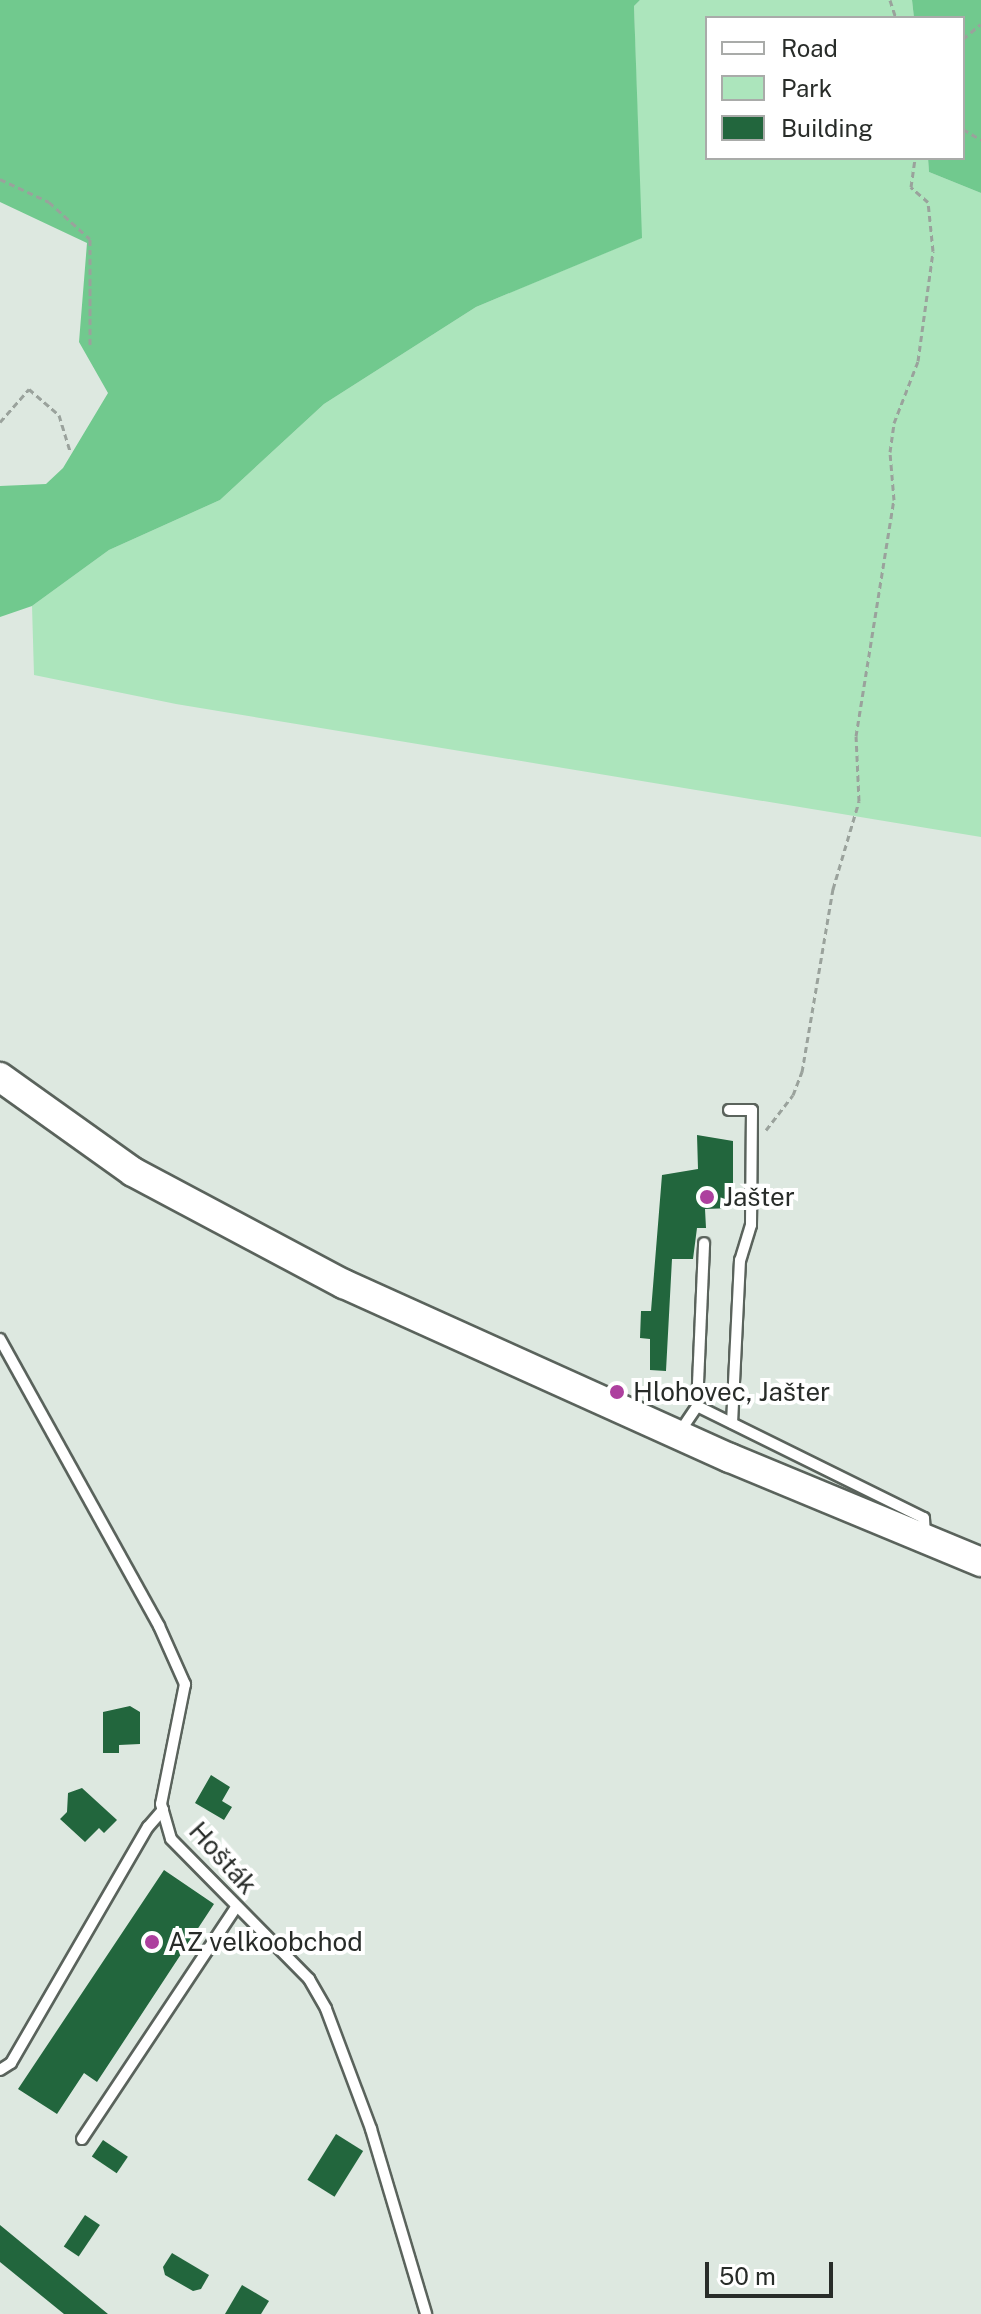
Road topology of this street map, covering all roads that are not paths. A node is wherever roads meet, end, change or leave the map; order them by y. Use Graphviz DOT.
graph roads {
  1 [pos="0,1077"];
  2 [pos="729,1110"];
  3 [pos="704,1243"];
  4 [pos="0,1339"];
  5 [pos="697,1406"];
  6 [pos="732,1423"];
  7 [pos="677,1435"];
  8 [pos="925,1540"];
  9 [pos="981,1562"];
  10 [pos="163,1810"];
  11 [pos="236,1907"];
  12 [pos="0,2070"];
  13 [pos="82,2139"];
  14 [pos="426,2314"];
  1 -- 7 [label="main road"];
  2 -- 6 [label="lane"];
  3 -- 5 [label="lane"];
  4 -- 10 [label="lane, Hošták"];
  5 -- 6 [label="lane"];
  5 -- 7 [label="lane"];
  6 -- 8 [label="lane"];
  7 -- 8 [label="main road"];
  8 -- 9 [label="main road"];
  10 -- 11 [label="lane, Hošták"];
  10 -- 12 [label="lane"];
  11 -- 13 [label="lane"];
  11 -- 14 [label="lane, Hošták"];
}
